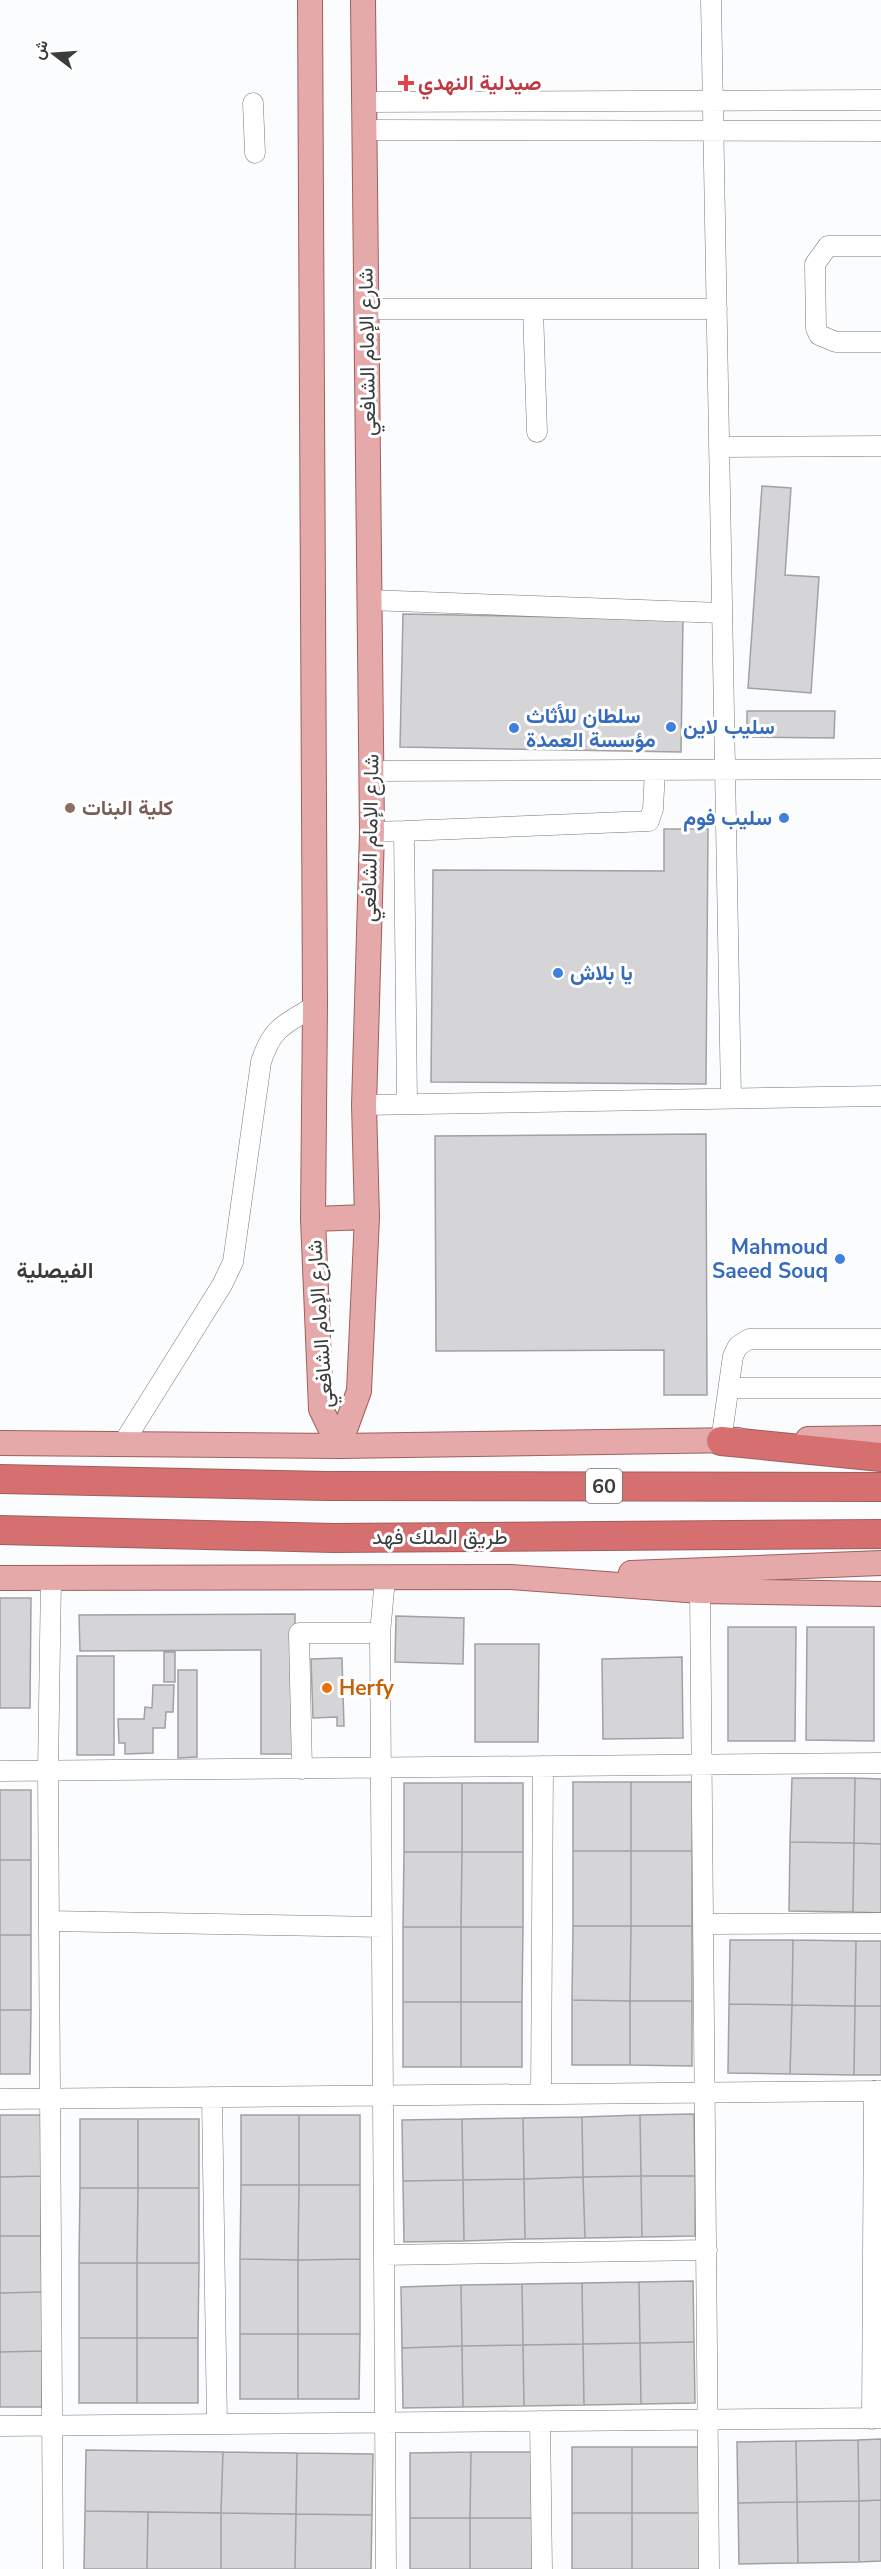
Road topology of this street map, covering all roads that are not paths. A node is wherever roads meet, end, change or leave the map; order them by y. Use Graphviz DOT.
graph roads {
  1 [pos="310,0"];
  2 [pos="363,0"];
  3 [pos="711,0"];
  4 [pos="713,100"];
  5 [pos="881,100"];
  6 [pos="364,102"];
  7 [pos="253,103"];
  8 [pos="365,130"];
  9 [pos="713,130"];
  10 [pos="881,131"];
  11 [pos="255,153"];
  12 [pos="881,246"];
  13 [pos="366,309"];
  14 [pos="533,309"];
  15 [pos="717,309"];
  16 [pos="881,342"];
  17 [pos="537,432"];
  18 [pos="881,446"];
  19 [pos="719,447"];
  20 [pos="369,600"];
  21 [pos="722,613"];
  22 [pos="881,769"];
  23 [pos="655,770"];
  24 [pos="725,770"];
  25 [pos="371,771"];
  26 [pos="404,831"];
  27 [pos="372,832"];
  28 [pos="315,1006"];
  29 [pos="881,1096"];
  30 [pos="731,1098"];
  31 [pos="407,1103"];
  32 [pos="364,1105"];
  33 [pos="367,1217"];
  34 [pos="313,1219"];
  35 [pos="881,1340"];
  36 [pos="729,1388"];
  37 [pos="881,1388"];
  38 [pos="881,1438"];
  39 [pos="721,1441"];
  40 [pos="0,1443"];
  41 [pos="122,1445"];
  42 [pos="339,1446"];
  43 [pos="881,1457"];
  44 [pos="0,1479"];
  45 [pos="881,1487"];
  46 [pos="0,1530"];
  47 [pos="881,1534"];
  48 [pos="881,1563"];
  49 [pos="511,1577"];
  50 [pos="0,1578"];
  51 [pos="51,1578"];
  52 [pos="385,1579"];
  53 [pos="700,1591"];
  54 [pos="881,1594"];
  55 [pos="380,1633"];
  56 [pos="881,1763"];
  57 [pos="703,1765"];
  58 [pos="543,1766"];
  59 [pos="381,1768"];
  60 [pos="302,1769"];
  61 [pos="48,1771"];
  62 [pos="0,1772"];
  63 [pos="49,1921"];
  64 [pos="881,1923"];
  65 [pos="704,1924"];
  66 [pos="382,1927"];
  67 [pos="877,2091"];
  68 [pos="705,2092"];
  69 [pos="541,2094"];
  70 [pos="383,2096"];
  71 [pos="212,2097"];
  72 [pos="0,2099"];
  73 [pos="50,2099"];
  74 [pos="707,2250"];
  75 [pos="384,2255"];
  76 [pos="876,2418"];
  77 [pos="708,2420"];
  78 [pos="540,2421"];
  79 [pos="386,2423"];
  80 [pos="217,2424"];
  81 [pos="0,2426"];
  82 [pos="52,2426"];
  83 [pos="53,2569"];
  84 [pos="386,2569"];
  85 [pos="542,2569"];
  86 [pos="709,2569"];
  1 -- 28 [label="main road, شارع الإمام الشافعي"];
  2 -- 6 [label="main road, شارع الإمام الشافعي"];
  3 -- 4 [label="street"];
  4 -- 5 [label="street"];
  4 -- 6 [label="street"];
  4 -- 9 [label="street"];
  6 -- 8 [label="main road, شارع الإمام الشافعي"];
  7 -- 11 [label="street"];
  8 -- 9 [label="street"];
  8 -- 13 [label="main road, شارع الإمام الشافعي"];
  9 -- 10 [label="street"];
  9 -- 15 [label="street"];
  12 -- 16 [label="street"];
  13 -- 14 [label="street"];
  13 -- 20 [label="main road, شارع الإمام الشافعي"];
  14 -- 15 [label="street"];
  14 -- 17 [label="street"];
  15 -- 19 [label="street"];
  18 -- 19 [label="street"];
  19 -- 21 [label="street"];
  20 -- 21 [label="street"];
  20 -- 25 [label="main road, شارع الإمام الشافعي"];
  21 -- 24 [label="street"];
  22 -- 24 [label="street"];
  23 -- 24 [label="street"];
  23 -- 25 [label="street"];
  23 -- 26 [label="street"];
  24 -- 30 [label="street"];
  25 -- 27 [label="main road, شارع الإمام الشافعي"];
  26 -- 27 [label="street"];
  26 -- 31 [label="street"];
  27 -- 32 [label="main road, شارع الإمام الشافعي"];
  28 -- 34 [label="main road, شارع الإمام الشافعي"];
  28 -- 41 [label="street"];
  29 -- 30 [label="street"];
  30 -- 31 [label="street"];
  31 -- 32 [label="street"];
  32 -- 33 [label="main road, شارع الإمام الشافعي"];
  33 -- 34 [label="main road"];
  33 -- 42 [label="main road, شارع الإمام الشافعي"];
  34 -- 42 [label="main road, شارع الإمام الشافعي"];
  35 -- 36 [label="street"];
  36 -- 37 [label="street"];
  36 -- 39 [label="street"];
  38 -- 39 [label="main road"];
  39 -- 42 [label="main road"];
  39 -- 43 [label="highway"];
  40 -- 41 [label="main road"];
  41 -- 42 [label="main road"];
  44 -- 45 [label="highway, 60"];
  46 -- 47 [label="highway, طريق الملك فهد"];
  48 -- 49 [label="main road"];
  49 -- 52 [label="main road"];
  49 -- 53 [label="main road"];
  50 -- 51 [label="main road"];
  51 -- 52 [label="main road"];
  51 -- 61 [label="street"];
  52 -- 55 [label="street"];
  53 -- 54 [label="main road"];
  53 -- 57 [label="street"];
  55 -- 59 [label="street"];
  55 -- 60 [label="street"];
  56 -- 57 [label="street"];
  57 -- 58 [label="street"];
  57 -- 65 [label="street"];
  58 -- 59 [label="street"];
  58 -- 69 [label="street"];
  59 -- 60 [label="street"];
  59 -- 66 [label="street"];
  60 -- 61 [label="street"];
  61 -- 62 [label="street"];
  61 -- 63 [label="street"];
  63 -- 66 [label="street"];
  63 -- 73 [label="street"];
  64 -- 65 [label="street"];
  65 -- 68 [label="street"];
  66 -- 70 [label="street"];
  67 -- 68 [label="street"];
  67 -- 76 [label="street"];
  68 -- 69 [label="street"];
  68 -- 74 [label="street"];
  69 -- 70 [label="street"];
  70 -- 71 [label="street"];
  70 -- 75 [label="street"];
  71 -- 73 [label="street"];
  71 -- 80 [label="street"];
  72 -- 73 [label="street"];
  73 -- 82 [label="street"];
  74 -- 75 [label="street"];
  74 -- 77 [label="street"];
  75 -- 79 [label="street"];
  76 -- 77 [label="street"];
  77 -- 78 [label="street"];
  77 -- 86 [label="street"];
  78 -- 79 [label="street"];
  78 -- 85 [label="street"];
  79 -- 80 [label="street"];
  79 -- 84 [label="street"];
  80 -- 82 [label="street"];
  81 -- 82 [label="street"];
  82 -- 83 [label="street"];
}
